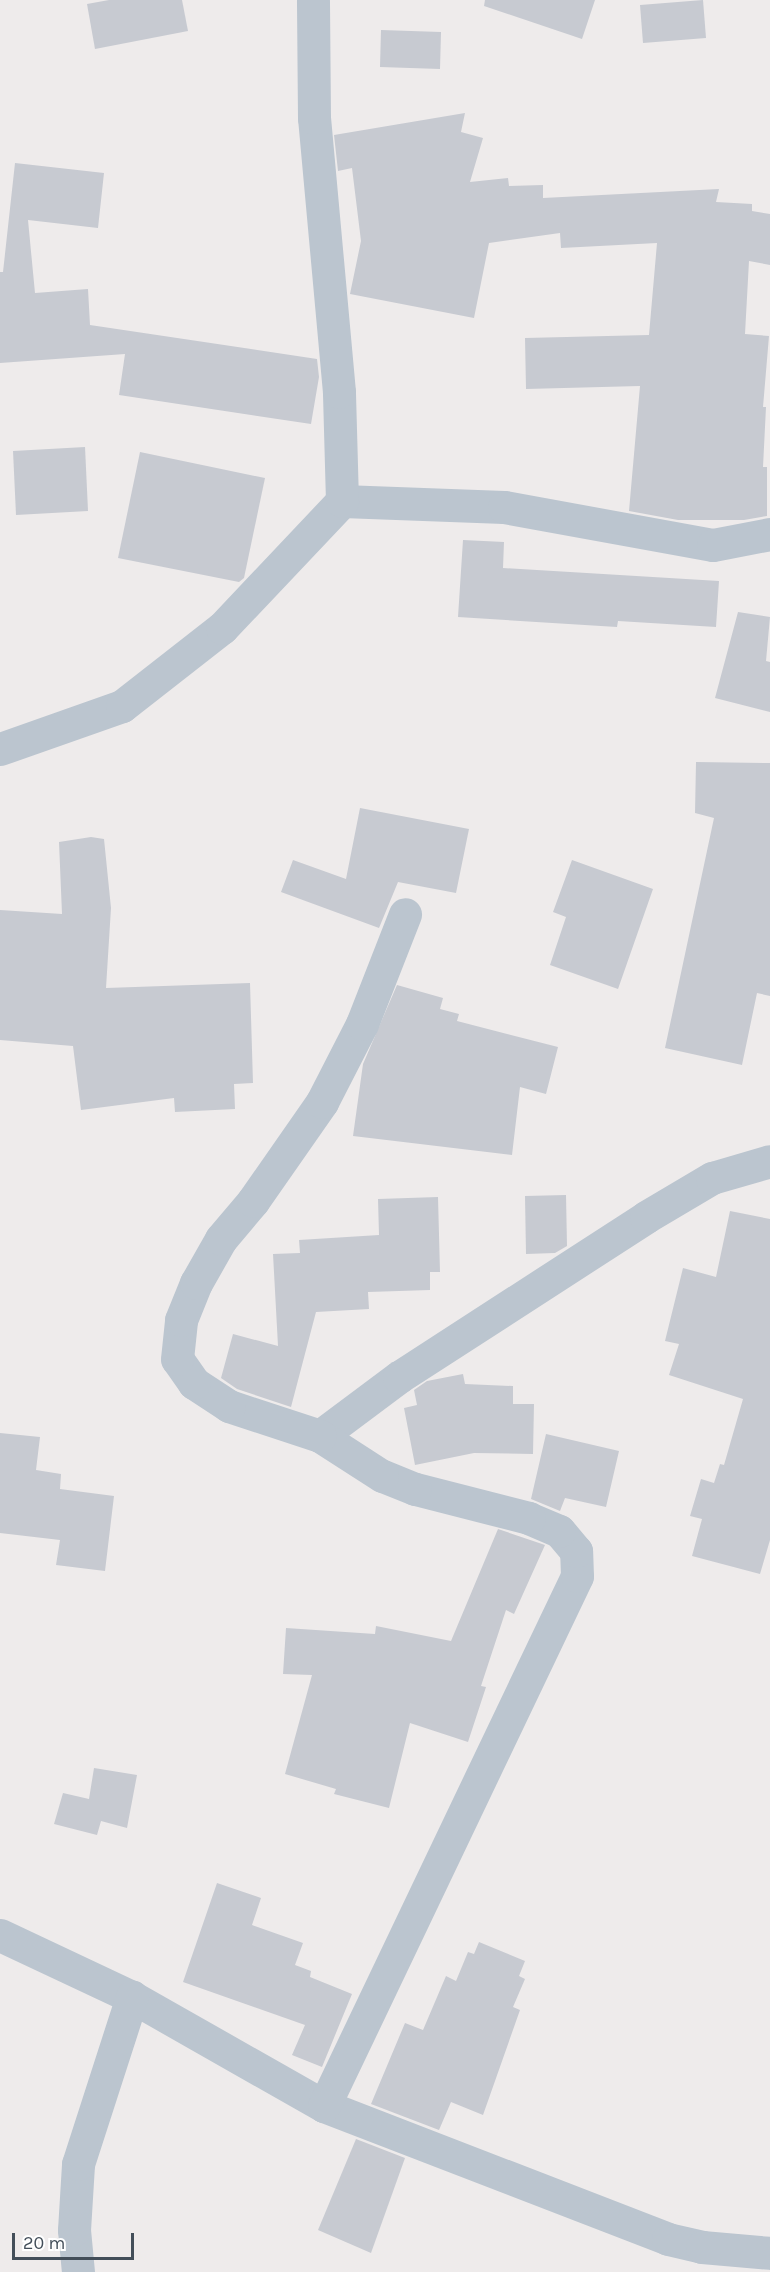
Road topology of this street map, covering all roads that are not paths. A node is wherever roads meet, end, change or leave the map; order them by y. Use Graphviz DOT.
graph roads {
  1 [pos="313,0"];
  2 [pos="342,501"];
  3 [pos="770,534"];
  4 [pos="0,749"];
  5 [pos="405,914"];
  6 [pos="770,1161"];
  7 [pos="320,1436"];
  8 [pos="0,1935"];
  9 [pos="132,1997"];
  10 [pos="324,2106"];
  11 [pos="770,2253"];
  12 [pos="78,2272"];
  1 -- 2 [label="street"];
  2 -- 3 [label="street"];
  2 -- 4 [label="street"];
  5 -- 7 [label="street"];
  6 -- 7 [label="street"];
  7 -- 10 [label="street"];
  8 -- 9 [label="street"];
  9 -- 10 [label="street"];
  9 -- 12 [label="street"];
  10 -- 11 [label="street"];
}
